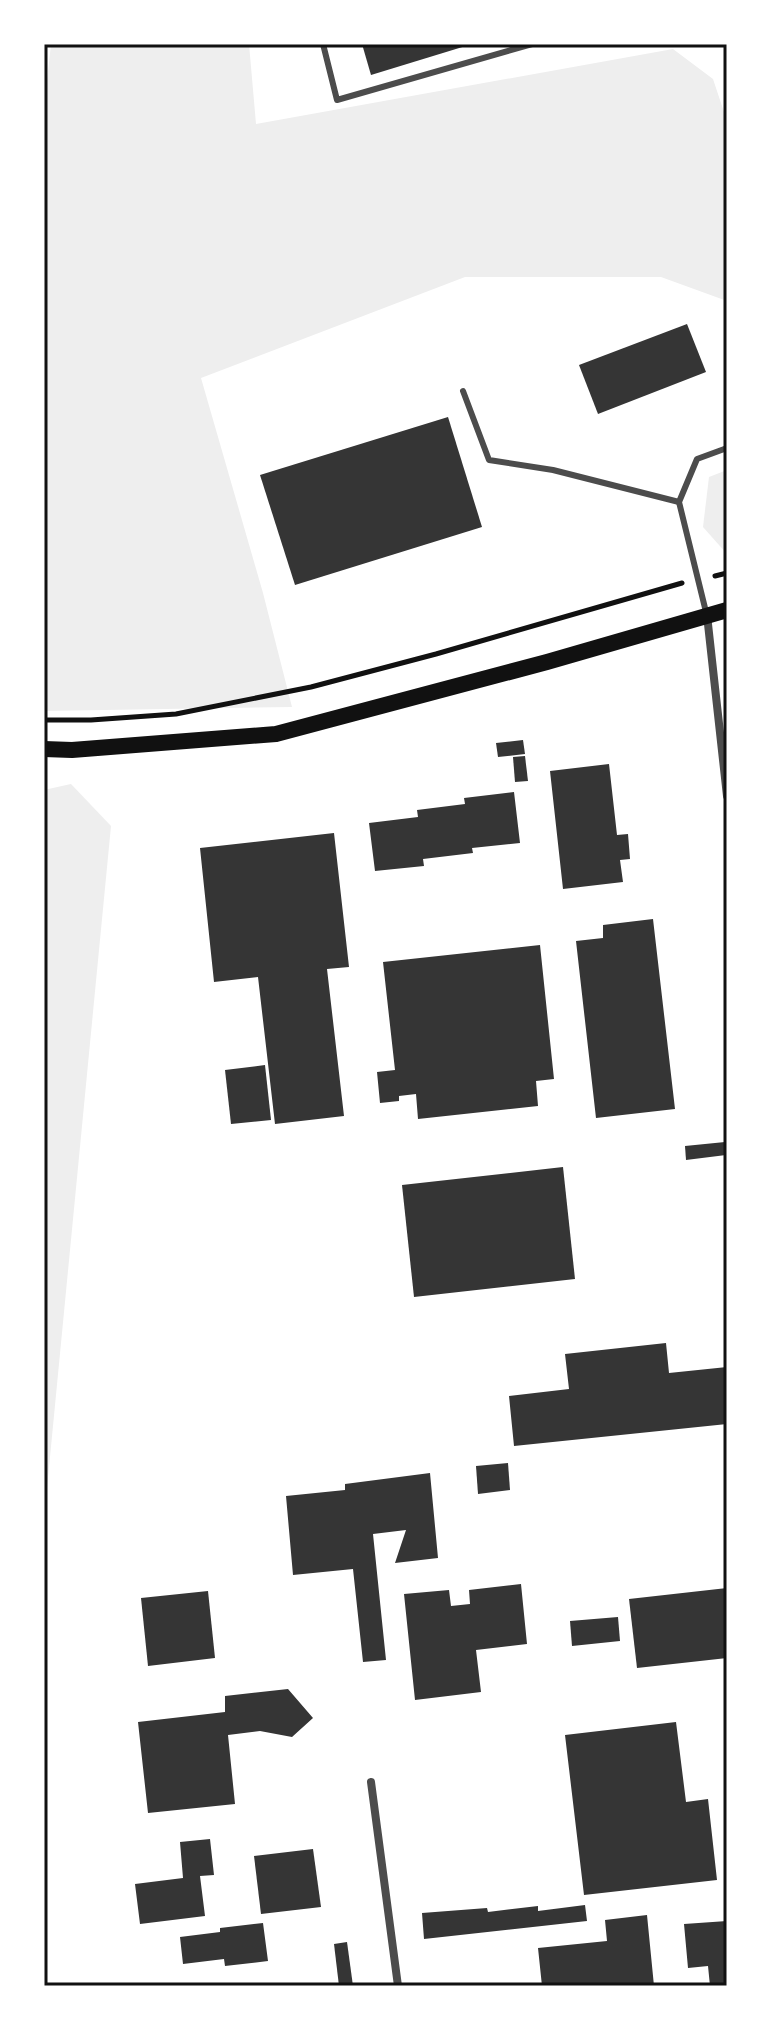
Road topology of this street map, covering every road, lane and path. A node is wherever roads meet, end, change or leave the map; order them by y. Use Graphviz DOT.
graph roads {
  1 [pos="323,44"];
  2 [pos="532,44"];
  3 [pos="463,391"];
  4 [pos="727,448"];
  5 [pos="679,502"];
  6 [pos="727,573"];
  7 [pos="698,580"];
  8 [pos="727,610"];
  9 [pos="707,615"];
  10 [pos="44,720"];
  11 [pos="44,749"];
  12 [pos="727,796"];
  13 [pos="371,1782"];
  14 [pos="398,1986"];
  1 -- 2 [label="lane"];
  3 -- 5 [label="lane"];
  4 -- 5 [label="lane"];
  5 -- 7 [label="lane"];
  6 -- 7 [label="path"];
  7 -- 9 [label="lane"];
  7 -- 10 [label="path"];
  8 -- 9 [label="main road"];
  9 -- 11 [label="main road"];
  9 -- 12 [label="street"];
  13 -- 14 [label="street"];
}
